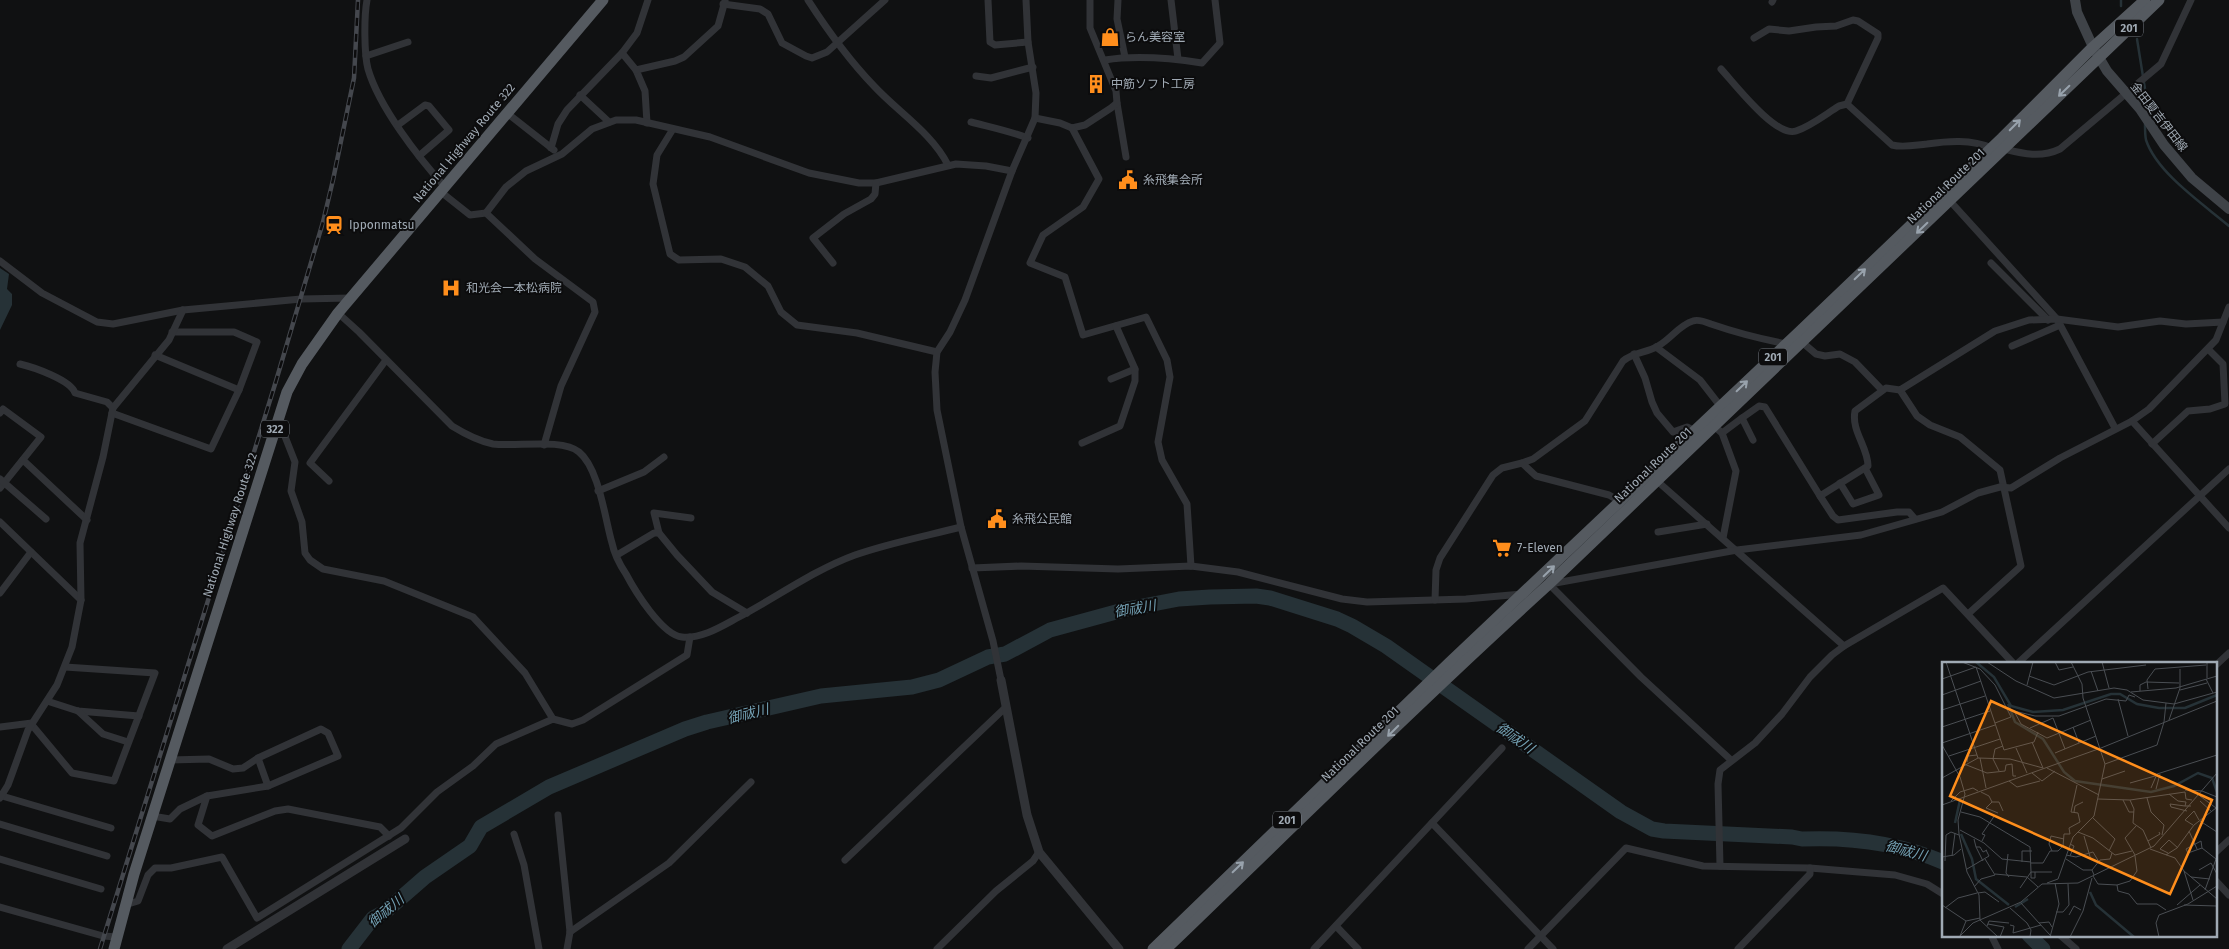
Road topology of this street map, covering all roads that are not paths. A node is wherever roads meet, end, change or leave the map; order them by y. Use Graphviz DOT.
graph roads {
  1 [pos="367,0"];
  2 [pos="603,0"];
  3 [pos="648,0"];
  4 [pos="808,0"];
  5 [pos="884,0"];
  6 [pos="988,0"];
  7 [pos="1026,0"];
  8 [pos="1090,0"];
  9 [pos="1118,0"];
  10 [pos="1171,0"];
  11 [pos="1215,0"];
  12 [pos="2075,0"];
  13 [pos="2145,0"];
  14 [pos="2159,0"];
  15 [pos="2191,0"];
  16 [pos="724,2"];
  17 [pos="1754,38"];
  18 [pos="408,42"];
  19 [pos="1028,42"];
  20 [pos="837,44"];
  21 [pos="2096,52"];
  22 [pos="622,53"];
  23 [pos="366,56"];
  24 [pos="1125,57"];
  25 [pos="1178,59"];
  26 [pos="1105,60"];
  27 [pos="1033,66"];
  28 [pos="1721,69"];
  29 [pos="636,70"];
  30 [pos="976,76"];
  31 [pos="2126,93"];
  32 [pos="580,95"];
  33 [pos="1116,103"];
  34 [pos="1847,104"];
  35 [pos="507,113"];
  36 [pos="1035,118"];
  37 [pos="608,122"];
  38 [pos="971,122"];
  39 [pos="647,123"];
  40 [pos="398,125"];
  41 [pos="673,128"];
  42 [pos="1072,128"];
  43 [pos="1028,138"];
  44 [pos="551,148"];
  45 [pos="1992,148"];
  46 [pos="2004,149"];
  47 [pos="560,155"];
  48 [pos="419,156"];
  49 [pos="1126,157"];
  50 [pos="948,165"];
  51 [pos="1012,171"];
  52 [pos="876,183"];
  53 [pos="443,190"];
  54 [pos="1950,201"];
  55 [pos="2229,209"];
  56 [pos="486,213"];
  57 [pos="0,261"];
  58 [pos="833,263"];
  59 [pos="1991,263"];
  60 [pos="352,298"];
  61 [pos="2229,307"];
  62 [pos="183,310"];
  63 [pos="338,314"];
  64 [pos="2048,320"];
  65 [pos="2059,322"];
  66 [pos="2223,322"];
  67 [pos="1116,326"];
  68 [pos="172,332"];
  69 [pos="1803,343"];
  70 [pos="1787,344"];
  71 [pos="2012,346"];
  72 [pos="1656,347"];
  73 [pos="2208,349"];
  74 [pos="937,352"];
  75 [pos="1634,354"];
  76 [pos="155,355"];
  77 [pos="386,360"];
  78 [pos="20,364"];
  79 [pos="1135,368"];
  80 [pos="1111,379"];
  81 [pos="239,390"];
  82 [pos="1882,390"];
  83 [pos="1900,390"];
  84 [pos="1721,407"];
  85 [pos="112,410"];
  86 [pos="0,413"];
  87 [pos="1742,418"];
  88 [pos="2132,421"];
  89 [pos="276,425"];
  90 [pos="2115,428"];
  91 [pos="1718,429"];
  92 [pos="1695,431"];
  93 [pos="1753,440"];
  94 [pos="1082,443"];
  95 [pos="2152,444"];
  96 [pos="544,445"];
  97 [pos="664,457"];
  98 [pos="23,460"];
  99 [pos="1522,463"];
  100 [pos="1864,468"];
  101 [pos="2229,469"];
  102 [pos="1656,480"];
  103 [pos="329,482"];
  104 [pos="1,483"];
  105 [pos="1840,483"];
  106 [pos="2004,488"];
  107 [pos="598,490"];
  108 [pos="1820,496"];
  109 [pos="2200,496"];
  110 [pos="1620,502"];
  111 [pos="46,518"];
  112 [pos="691,518"];
  113 [pos="87,520"];
  114 [pos="1915,520"];
  115 [pos="0,522"];
  116 [pos="1707,524"];
  117 [pos="961,527"];
  118 [pos="2229,528"];
  119 [pos="1658,532"];
  120 [pos="660,533"];
  121 [pos="1723,538"];
  122 [pos="1738,550"];
  123 [pos="31,552"];
  124 [pos="617,556"];
  125 [pos="1191,566"];
  126 [pos="972,568"];
  127 [pos="1549,584"];
  128 [pos="0,593"];
  129 [pos="1525,594"];
  130 [pos="81,600"];
  131 [pos="1435,600"];
  132 [pos="747,613"];
  133 [pos="1968,614"];
  134 [pos="690,637"];
  135 [pos="1844,646"];
  136 [pos="2229,653"];
  137 [pos="2013,662"];
  138 [pos="2019,662"];
  139 [pos="2216,665"];
  140 [pos="65,666"];
  141 [pos="1452,666"];
  142 [pos="1001,680"];
  143 [pos="1424,694"];
  144 [pos="47,701"];
  145 [pos="1006,707"];
  146 [pos="78,711"];
  147 [pos="139,716"];
  148 [pos="553,718"];
  149 [pos="32,724"];
  150 [pos="0,727"];
  151 [pos="128,742"];
  152 [pos="1502,748"];
  153 [pos="258,758"];
  154 [pos="170,760"];
  155 [pos="1731,760"];
  156 [pos="751,782"];
  157 [pos="268,786"];
  158 [pos="207,796"];
  159 [pos="1,797"];
  160 [pos="558,815"];
  161 [pos="152,816"];
  162 [pos="1432,823"];
  163 [pos="0,824"];
  164 [pos="111,828"];
  165 [pos="401,828"];
  166 [pos="514,834"];
  167 [pos="389,836"];
  168 [pos="405,840"];
  169 [pos="2229,840"];
  170 [pos="2216,851"];
  171 [pos="1038,852"];
  172 [pos="106,856"];
  173 [pos="0,859"];
  174 [pos="845,860"];
  175 [pos="1720,866"];
  176 [pos="1810,868"];
  177 [pos="2216,881"];
  178 [pos="101,890"];
  179 [pos="1942,893"];
  180 [pos="2229,895"];
  181 [pos="125,905"];
  182 [pos="0,907"];
  183 [pos="1336,926"];
  184 [pos="570,932"];
  185 [pos="1992,936"];
  186 [pos="2061,936"];
  187 [pos="1540,937"];
  188 [pos="116,943"];
  189 [pos="227,949"];
  190 [pos="539,949"];
  191 [pos="567,949"];
  192 [pos="937,949"];
  193 [pos="1119,949"];
  194 [pos="1153,949"];
  195 [pos="1166,949"];
  196 [pos="1314,949"];
  197 [pos="1358,949"];
  198 [pos="1528,949"];
  199 [pos="1553,949"];
  200 [pos="1738,949"];
  201 [pos="1998,949"];
  202 [pos="2076,949"];
  1 -- 23 [label="street"];
  2 -- 35 [label="highway, National Highway Route 322 / 322"];
  3 -- 22 [label="street"];
  4 -- 20 [label="street"];
  5 -- 20 [label="street"];
  6 -- 19 [label="street"];
  7 -- 19 [label="street"];
  8 -- 26 [label="street"];
  9 -- 24 [label="street"];
  10 -- 25 [label="street"];
  11 -- 25 [label="street"];
  12 -- 21 [label="main road, 金田夏吉伊田線"];
  13 -- 21 [label="highway, National Route 201 / 201"];
  14 -- 21 [label="highway, National Route 201 / 201"];
  15 -- 31 [label="street"];
  16 -- 20 [label="street"];
  16 -- 29 [label="street"];
  17 -- 34 [label="street"];
  18 -- 23 [label="street"];
  19 -- 27 [label="street"];
  20 -- 50 [label="street"];
  21 -- 31 [label="main road, 金田夏吉伊田線"];
  45 -- 21 [label="highway, National Route 201 / 201, one-way"];
  21 -- 46 [label="highway, National Route 201 / 201, one-way"];
  22 -- 29 [label="street"];
  22 -- 32 [label="street"];
  23 -- 40 [label="street"];
  24 -- 25 [label="street"];
  24 -- 26 [label="street"];
  26 -- 33 [label="street"];
  27 -- 30 [label="street"];
  27 -- 36 [label="street"];
  28 -- 34 [label="street"];
  29 -- 39 [label="street"];
  31 -- 46 [label="street"];
  31 -- 55 [label="main road, 金田夏吉伊田線"];
  32 -- 37 [label="street"];
  32 -- 44 [label="street"];
  33 -- 42 [label="street"];
  33 -- 49 [label="street"];
  34 -- 45 [label="street"];
  35 -- 44 [label="street"];
  35 -- 53 [label="highway, National Highway Route 322 / 322"];
  36 -- 42 [label="street"];
  36 -- 43 [label="street"];
  37 -- 39 [label="street"];
  37 -- 47 [label="street"];
  38 -- 43 [label="street"];
  39 -- 41 [label="street"];
  40 -- 48 [label="street"];
  40 -- 48 [label="street"];
  41 -- 52 [label="street"];
  41 -- 74 [label="street"];
  42 -- 67 [label="street"];
  43 -- 51 [label="street"];
  44 -- 47 [label="street"];
  70 -- 45 [label="highway, National Route 201 / 201, one-way"];
  46 -- 54 [label="highway, National Route 201 / 201"];
  47 -- 56 [label="street"];
  48 -- 53 [label="street"];
  50 -- 51 [label="street"];
  50 -- 52 [label="street"];
  51 -- 74 [label="street"];
  52 -- 58 [label="street"];
  53 -- 56 [label="street"];
  53 -- 60 [label="highway, National Highway Route 322 / 322"];
  54 -- 65 [label="street"];
  54 -- 69 [label="highway, National Route 201 / 201, one-way"];
  56 -- 96 [label="street"];
  57 -- 62 [label="street"];
  59 -- 64 [label="street"];
  60 -- 62 [label="street"];
  60 -- 63 [label="highway, National Highway Route 322 / 322"];
  61 -- 66 [label="street"];
  62 -- 68 [label="street"];
  63 -- 77 [label="street"];
  63 -- 89 [label="highway, National Highway Route 322 / 322"];
  64 -- 65 [label="street"];
  64 -- 83 [label="street"];
  65 -- 66 [label="street"];
  65 -- 71 [label="street"];
  65 -- 90 [label="street"];
  66 -- 73 [label="street"];
  67 -- 79 [label="street"];
  67 -- 125 [label="street"];
  68 -- 76 [label="street"];
  68 -- 81 [label="street"];
  69 -- 82 [label="street"];
  69 -- 91 [label="highway, National Route 201 / 201"];
  70 -- 72 [label="street"];
  84 -- 70 [label="highway, National Route 201 / 201, one-way"];
  72 -- 75 [label="street"];
  72 -- 84 [label="street"];
  73 -- 88 [label="street"];
  73 -- 95 [label="street"];
  74 -- 117 [label="street"];
  75 -- 92 [label="street"];
  75 -- 99 [label="street"];
  76 -- 81 [label="street"];
  76 -- 85 [label="street"];
  77 -- 96 [label="street"];
  77 -- 103 [label="street"];
  78 -- 85 [label="street"];
  79 -- 80 [label="street"];
  79 -- 94 [label="street"];
  81 -- 85 [label="street"];
  82 -- 83 [label="street"];
  82 -- 100 [label="street"];
  83 -- 106 [label="street"];
  84 -- 92 [label="highway, National Route 201 / 201"];
  85 -- 113 [label="street"];
  86 -- 98 [label="street"];
  87 -- 91 [label="street"];
  87 -- 93 [label="street"];
  87 -- 108 [label="street"];
  88 -- 90 [label="street"];
  88 -- 95 [label="street"];
  89 -- 148 [label="street"];
  89 -- 154 [label="highway, National Highway Route 322 / 322"];
  90 -- 106 [label="street"];
  91 -- 102 [label="highway, National Route 201 / 201"];
  91 -- 121 [label="street"];
  92 -- 110 [label="highway, National Route 201 / 201"];
  95 -- 109 [label="street"];
  96 -- 107 [label="street"];
  97 -- 107 [label="street"];
  98 -- 104 [label="street"];
  98 -- 113 [label="street"];
  99 -- 110 [label="street"];
  99 -- 131 [label="street"];
  100 -- 105 [label="street"];
  100 -- 105 [label="street"];
  101 -- 109 [label="street"];
  102 -- 116 [label="street"];
  102 -- 127 [label="highway, National Route 201 / 201"];
  104 -- 111 [label="street"];
  105 -- 108 [label="street"];
  106 -- 114 [label="street"];
  106 -- 133 [label="street"];
  107 -- 124 [label="street"];
  108 -- 114 [label="street"];
  109 -- 118 [label="street"];
  109 -- 138 [label="street"];
  129 -- 110 [label="highway, National Route 201 / 201, one-way"];
  112 -- 120 [label="street"];
  113 -- 130 [label="street"];
  114 -- 122 [label="street"];
  115 -- 123 [label="street"];
  116 -- 119 [label="street"];
  116 -- 121 [label="street"];
  117 -- 126 [label="street"];
  117 -- 132 [label="street"];
  120 -- 124 [label="street"];
  120 -- 132 [label="street"];
  121 -- 122 [label="street"];
  122 -- 127 [label="street"];
  122 -- 135 [label="street"];
  123 -- 128 [label="street"];
  123 -- 130 [label="street"];
  124 -- 134 [label="street"];
  125 -- 126 [label="street"];
  125 -- 131 [label="street"];
  126 -- 142 [label="street"];
  127 -- 141 [label="highway, National Route 201 / 201"];
  127 -- 155 [label="street"];
  129 -- 131 [label="street"];
  129 -- 141 [label="highway, National Route 201 / 201"];
  130 -- 140 [label="street"];
  132 -- 134 [label="street"];
  133 -- 135 [label="street"];
  133 -- 137 [label="street"];
  134 -- 148 [label="street"];
  135 -- 155 [label="street"];
  136 -- 139 [label="street"];
  140 -- 144 [label="street"];
  140 -- 147 [label="street"];
  141 -- 143 [label="highway, National Route 201 / 201"];
  142 -- 145 [label="street"];
  194 -- 143 [label="highway, National Route 201 / 201, one-way"];
  143 -- 195 [label="highway, National Route 201 / 201, one-way"];
  144 -- 146 [label="street"];
  144 -- 149 [label="street"];
  145 -- 171 [label="street"];
  145 -- 174 [label="street"];
  146 -- 147 [label="street"];
  146 -- 151 [label="street"];
  147 -- 151 [label="street"];
  148 -- 165 [label="street"];
  149 -- 150 [label="street"];
  149 -- 151 [label="street"];
  149 -- 159 [label="street"];
  152 -- 162 [label="street"];
  153 -- 154 [label="street"];
  153 -- 157 [label="street"];
  153 -- 157 [label="street"];
  154 -- 161 [label="highway, National Highway Route 322 / 322"];
  155 -- 175 [label="street"];
  156 -- 184 [label="street"];
  157 -- 158 [label="street"];
  158 -- 161 [label="street"];
  158 -- 167 [label="street"];
  159 -- 164 [label="street"];
  160 -- 184 [label="street"];
  161 -- 181 [label="highway, National Highway Route 322 / 322"];
  162 -- 183 [label="street"];
  162 -- 187 [label="street"];
  163 -- 172 [label="street"];
  165 -- 167 [label="street"];
  165 -- 168 [label="street"];
  166 -- 190 [label="street"];
  167 -- 181 [label="street"];
  168 -- 189 [label="street"];
  169 -- 170 [label="street"];
  171 -- 192 [label="street"];
  171 -- 193 [label="street"];
  173 -- 178 [label="street"];
  175 -- 176 [label="street"];
  175 -- 187 [label="street"];
  176 -- 179 [label="street"];
  176 -- 200 [label="street"];
  177 -- 180 [label="street"];
  181 -- 188 [label="highway, National Highway Route 322 / 322"];
  182 -- 188 [label="street"];
  183 -- 196 [label="street"];
  183 -- 197 [label="street"];
  184 -- 191 [label="street"];
  185 -- 201 [label="street"];
  186 -- 202 [label="street"];
  187 -- 198 [label="street"];
  187 -- 199 [label="street"];
}
